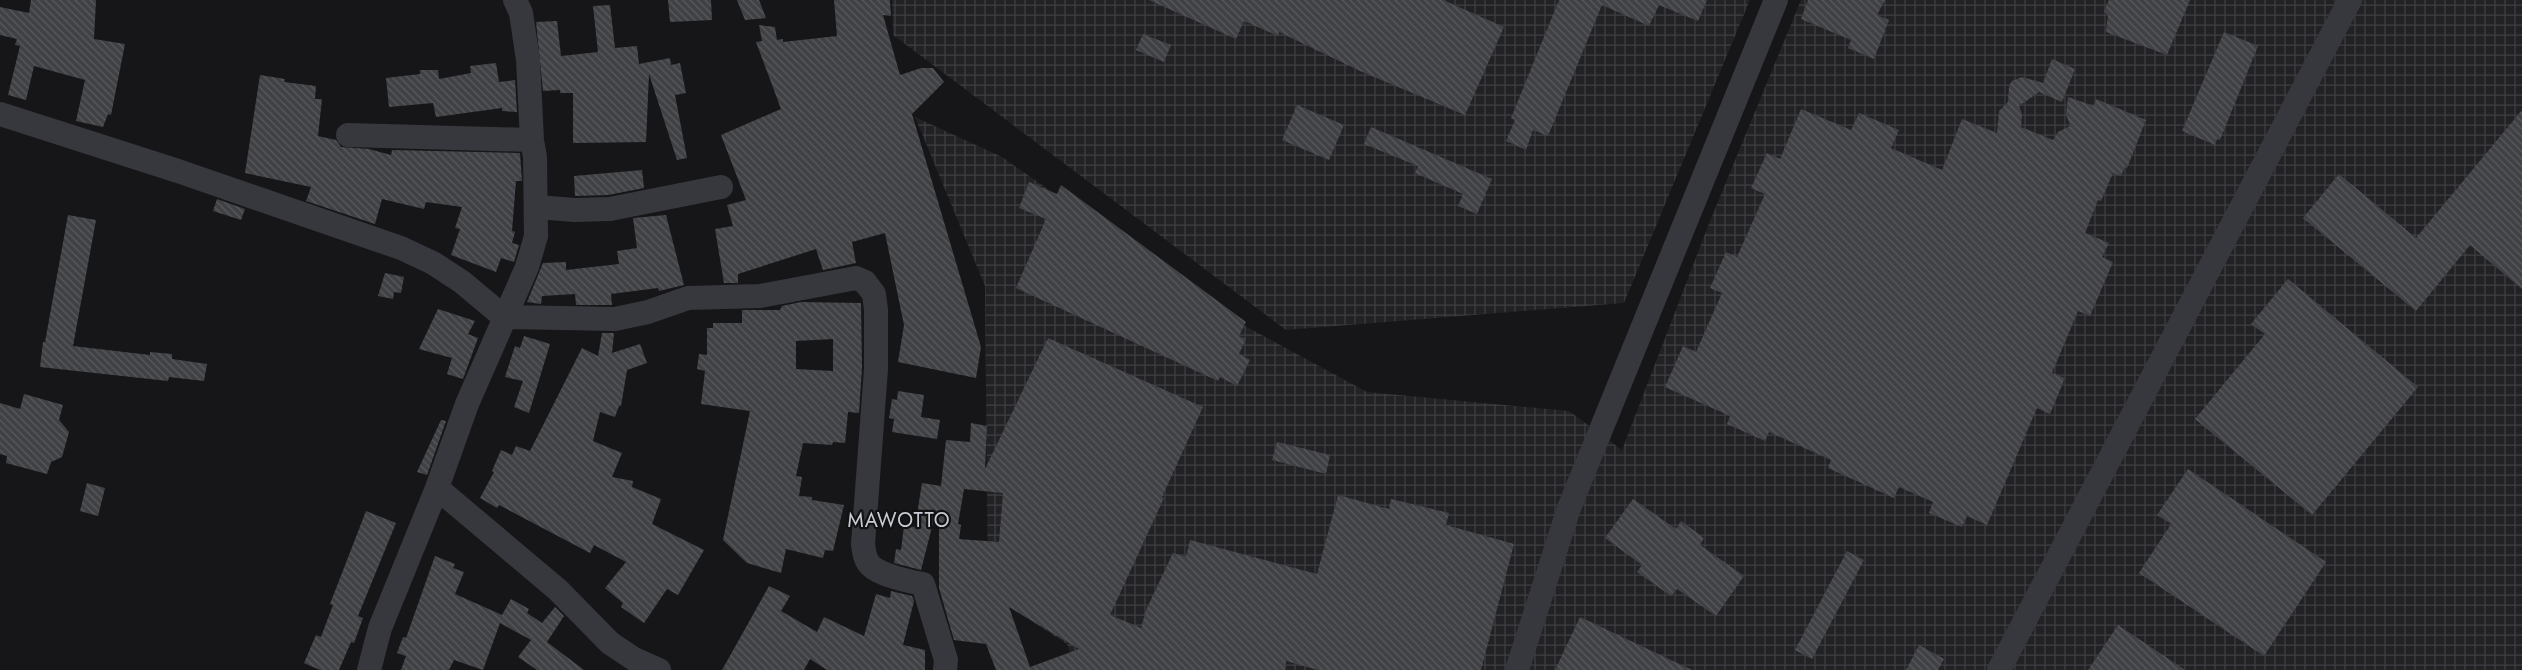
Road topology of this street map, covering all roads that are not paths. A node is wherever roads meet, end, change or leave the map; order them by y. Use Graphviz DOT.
graph roads {
  1 [pos="515,0"];
  2 [pos="1776,0"];
  3 [pos="2350,0"];
  4 [pos="0,114"];
  5 [pos="348,136"];
  6 [pos="532,140"];
  7 [pos="721,187"];
  8 [pos="536,207"];
  9 [pos="504,317"];
  10 [pos="437,488"];
  11 [pos="369,670"];
  12 [pos="659,670"];
  13 [pos="946,670"];
  14 [pos="1518,670"];
  15 [pos="1999,670"];
  1 -- 6 [label="street"];
  2 -- 14 [label="street"];
  3 -- 15 [label="street"];
  4 -- 9 [label="street"];
  5 -- 6 [label="street"];
  6 -- 8 [label="street"];
  7 -- 8 [label="street"];
  8 -- 9 [label="street"];
  9 -- 10 [label="street"];
  9 -- 13 [label="street"];
  10 -- 11 [label="street"];
  10 -- 12 [label="street"];
}
